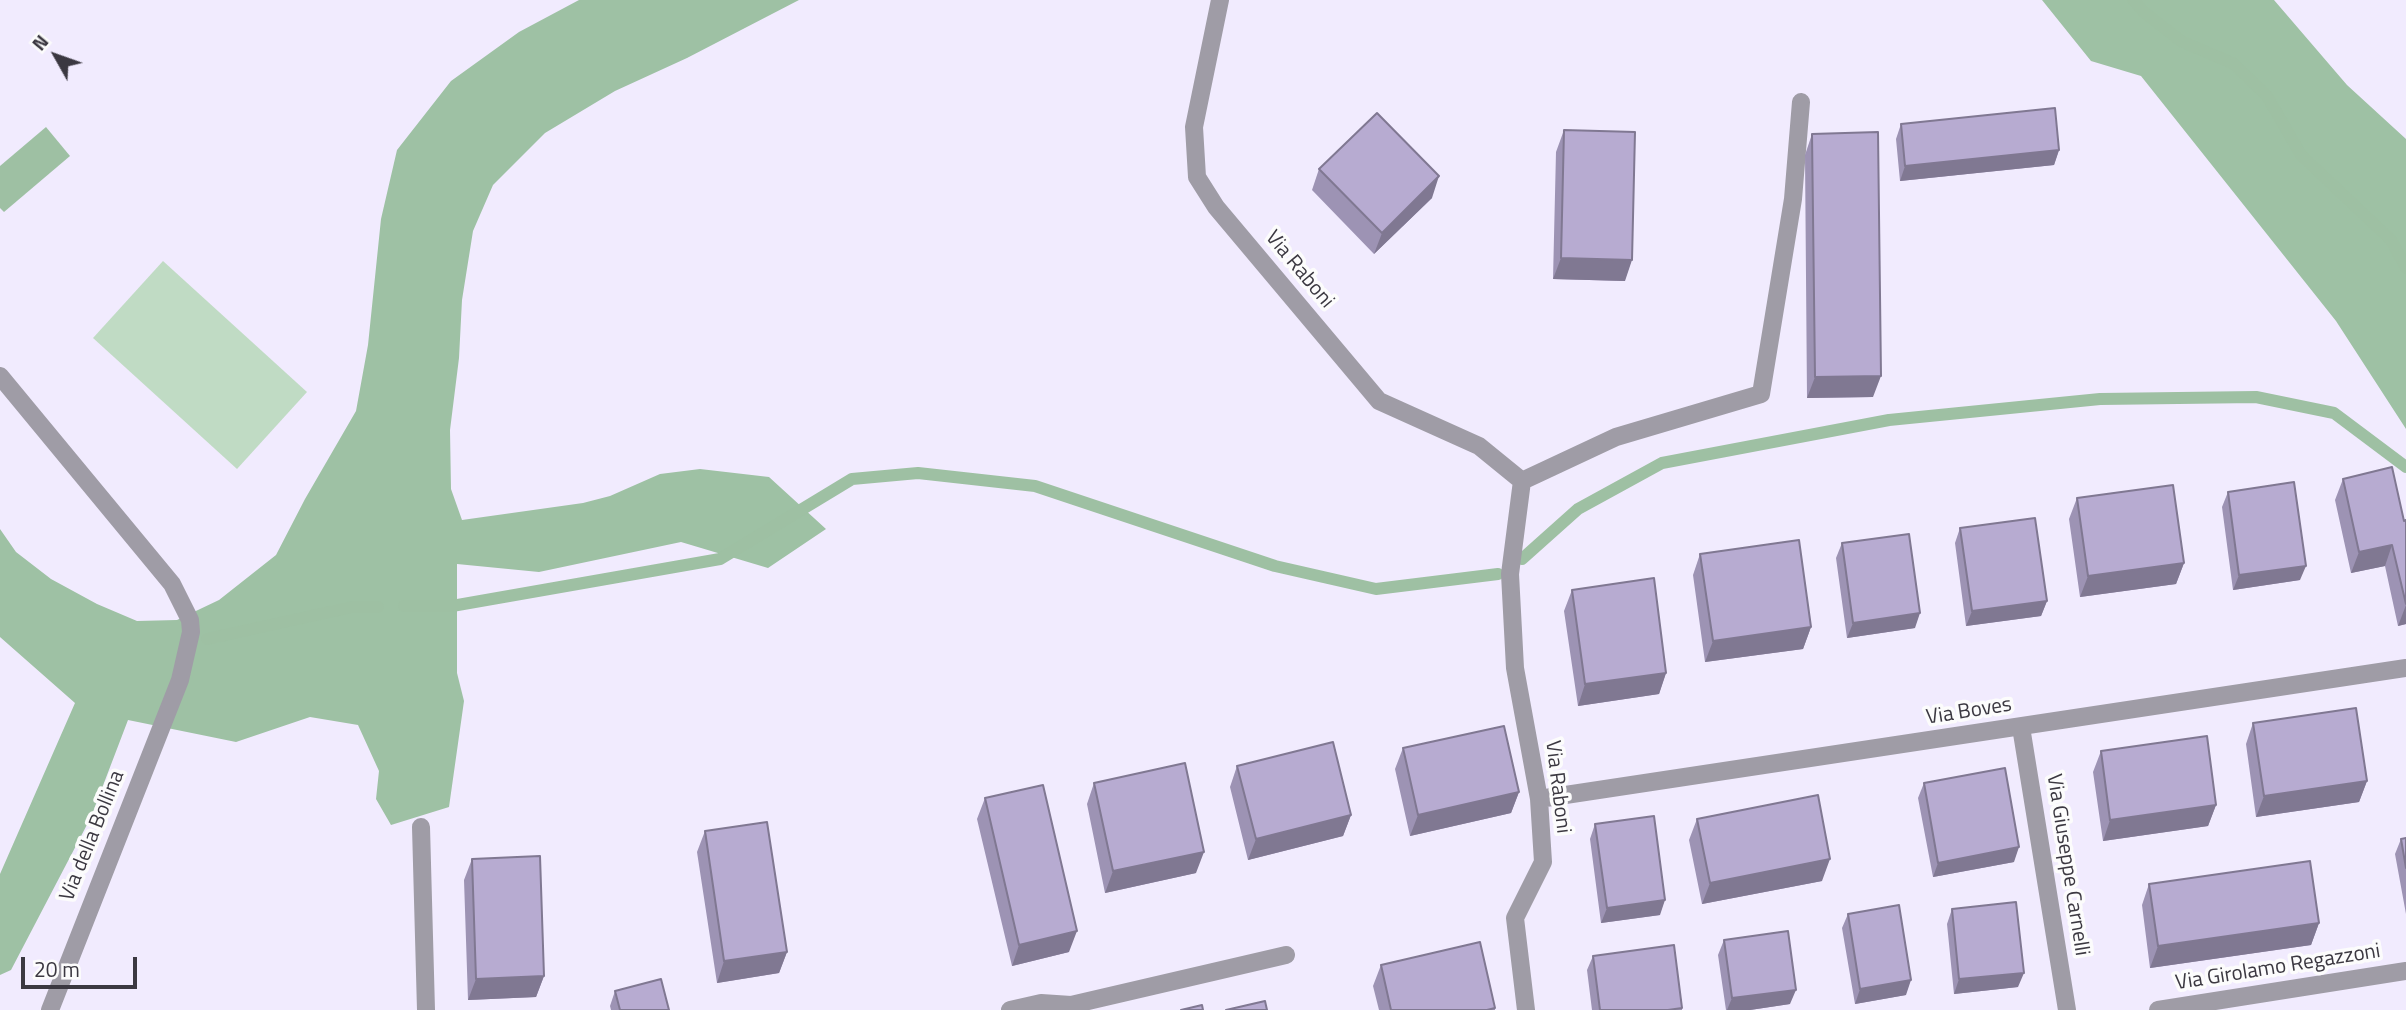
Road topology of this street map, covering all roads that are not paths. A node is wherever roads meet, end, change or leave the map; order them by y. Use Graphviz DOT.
graph roads {
  1 [pos="1220,0"];
  2 [pos="1801,102"];
  3 [pos="0,376"];
  4 [pos="1522,481"];
  5 [pos="2406,668"];
  6 [pos="2021,727"];
  7 [pos="1539,799"];
  8 [pos="421,827"];
  9 [pos="1286,955"];
  10 [pos="2406,971"];
  11 [pos="1072,1007"];
  12 [pos="50,1010"];
  13 [pos="426,1010"];
  14 [pos="1010,1010"];
  15 [pos="1526,1010"];
  16 [pos="2067,1010"];
  17 [pos="2158,1010"];
  1 -- 4 [label="street, Via Raboni"];
  2 -- 4 [label="street"];
  3 -- 12 [label="street, Via della Bollina"];
  4 -- 7 [label="street, Via Raboni"];
  5 -- 6 [label="street, Via Boves"];
  6 -- 7 [label="street, Via Boves"];
  6 -- 16 [label="street, Via Giuseppe Carnelli"];
  7 -- 15 [label="street, Via Raboni"];
  8 -- 13 [label="street"];
  9 -- 11 [label="street"];
  10 -- 17 [label="street, Via Girolamo Regazzoni"];
  11 -- 14 [label="street"];
}
